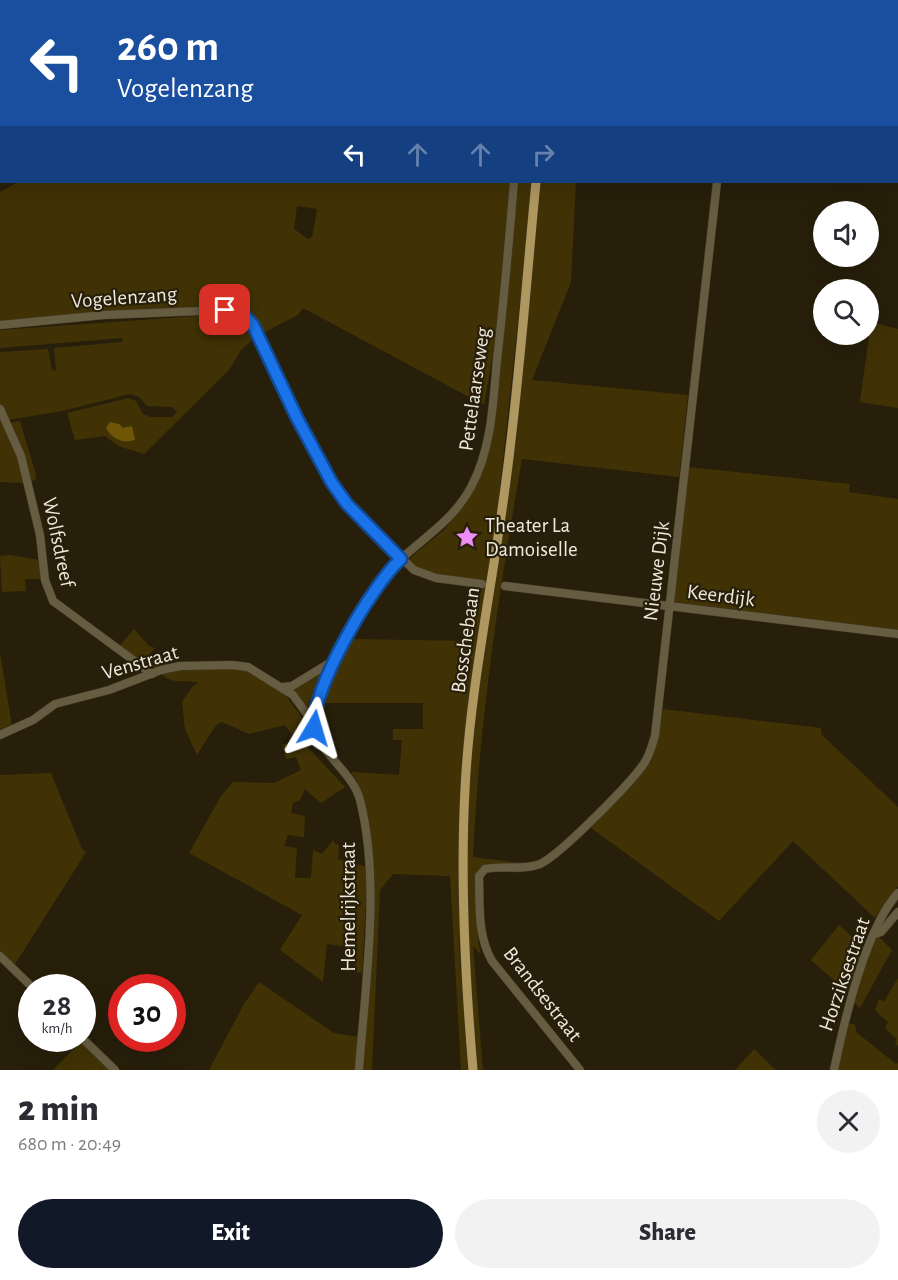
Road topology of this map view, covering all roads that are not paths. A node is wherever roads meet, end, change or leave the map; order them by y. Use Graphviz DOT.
graph roads {
  1 [pos="514,183"];
  2 [pos="536,183"];
  3 [pos="717,183"];
  4 [pos="0,325"];
  5 [pos="0,409"];
  6 [pos="401,559"];
  7 [pos="482,584"];
  8 [pos="505,586"];
  9 [pos="669,607"];
  10 [pos="898,634"];
  11 [pos="337,659"];
  12 [pos="152,674"];
  13 [pos="283,687"];
  14 [pos="313,722"];
  15 [pos="0,735"];
  16 [pos="485,869"];
  17 [pos="898,893"];
  18 [pos="898,912"];
  19 [pos="875,934"];
  20 [pos="0,956"];
  21 [pos="19,974"];
  22 [pos="96,1052"];
  23 [pos="115,1070"];
  24 [pos="359,1070"];
  25 [pos="473,1070"];
  26 [pos="580,1070"];
  27 [pos="834,1070"];
  1 -- 6 [label="street, Pettelaarseweg"];
  2 -- 25 [label="main road, Bosschebaan"];
  3 -- 9 [label="street, Nieuwe Dijk"];
  4 -- 6 [label="street, Vogelenzang"];
  5 -- 12 [label="street, Wolfsdreef"];
  6 -- 7 [label="street"];
  6 -- 11 [label="street, Pettelaarseweg"];
  8 -- 9 [label="street, Keerdijk"];
  9 -- 10 [label="street, Keerdijk"];
  9 -- 16 [label="street, Nieuwe Dijk"];
  11 -- 13 [label="street"];
  11 -- 14 [label="street, Pettelaarseweg"];
  12 -- 13 [label="street, Venstraat"];
  12 -- 15 [label="street, Venstraat"];
  13 -- 14 [label="street, Venstraat"];
  14 -- 24 [label="street, Hemelrijkstraat"];
  16 -- 26 [label="street, Brandsestraat"];
  17 -- 19 [label="street, Horziksestraat"];
  18 -- 19 [label="street"];
  19 -- 27 [label="street, Horziksestraat"];
  20 -- 21 [label="street"];
  22 -- 23 [label="street"];
}
